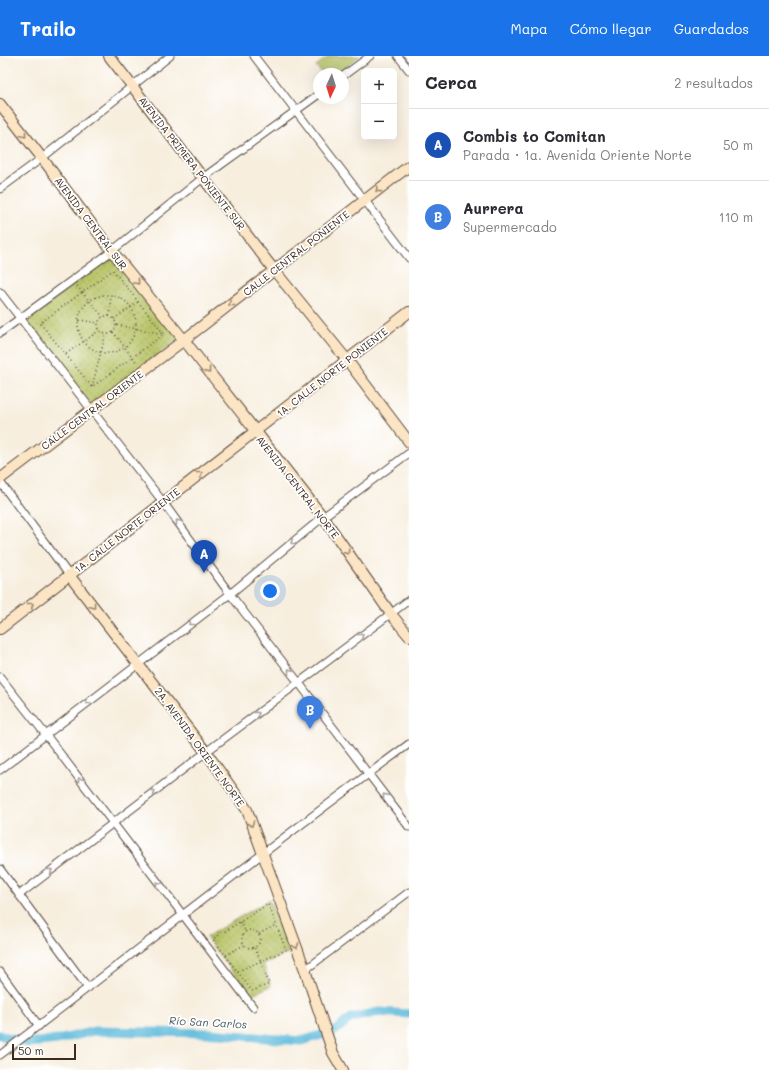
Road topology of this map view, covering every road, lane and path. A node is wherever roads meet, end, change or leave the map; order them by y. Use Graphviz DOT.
graph roads {
  1 [pos="109,56"];
  2 [pos="170,56"];
  3 [pos="254,56"];
  4 [pos="370,56"];
  5 [pos="398,56"];
  6 [pos="409,70"];
  7 [pos="349,72"];
  8 [pos="131,86"];
  9 [pos="313,99"];
  10 [pos="0,104"];
  11 [pos="297,111"];
  12 [pos="42,158"];
  13 [pos="409,166"];
  14 [pos="204,177"];
  15 [pos="0,189"];
  16 [pos="364,200"];
  17 [pos="112,251"];
  18 [pos="409,258"];
  19 [pos="274,270"];
  20 [pos="73,279"];
  21 [pos="0,292"];
  22 [pos="83,293"];
  23 [pos="111,296"];
  24 [pos="90,301"];
  25 [pos="139,302"];
  26 [pos="131,307"];
  27 [pos="409,312"];
  28 [pos="109,316"];
  29 [pos="103,317"];
  30 [pos="20,318"];
  31 [pos="114,319"];
  32 [pos="79,320"];
  33 [pos="99,323"];
  34 [pos="116,325"];
  35 [pos="136,329"];
  36 [pos="100,330"];
  37 [pos="113,332"];
  38 [pos="0,333"];
  39 [pos="106,333"];
  40 [pos="164,334"];
  41 [pos="184,340"];
  42 [pos="84,342"];
  43 [pos="125,347"];
  44 [pos="101,353"];
  45 [pos="66,354"];
  46 [pos="133,357"];
  47 [pos="347,360"];
  48 [pos="143,371"];
  49 [pos="92,387"];
  50 [pos="92,410"];
  51 [pos="255,431"];
  52 [pos="409,442"];
  53 [pos="409,453"];
  54 [pos="0,479"];
  55 [pos="0,482"];
  56 [pos="164,502"];
  57 [pos="323,518"];
  58 [pos="69,575"];
  59 [pos="230,594"];
  60 [pos="409,600"];
  61 [pos="391,614"];
  62 [pos="0,629"];
  63 [pos="409,636"];
  64 [pos="138,663"];
  65 [pos="0,677"];
  66 [pos="299,683"];
  67 [pos="46,735"];
  68 [pos="409,744"];
  69 [pos="206,752"];
  70 [pos="0,770"];
  71 [pos="368,774"];
  72 [pos="113,823"];
  73 [pos="409,828"];
  74 [pos="262,854"];
  75 [pos="0,869"];
  76 [pos="409,892"];
  77 [pos="19,895"];
  78 [pos="182,915"];
  79 [pos="240,922"];
  80 [pos="276,925"];
  81 [pos="246,932"];
  82 [pos="258,935"];
  83 [pos="244,945"];
  84 [pos="254,947"];
  85 [pos="225,955"];
  86 [pos="261,961"];
  87 [pos="305,970"];
  88 [pos="238,971"];
  89 [pos="0,972"];
  90 [pos="88,988"];
  91 [pos="253,1007"];
  92 [pos="39,1026"];
  93 [pos="0,1055"];
  94 [pos="343,1070"];
  1 -- 8 [label="street, AVENIDA PRIMERA PONIENTE SUR"];
  2 -- 8 [label="street"];
  3 -- 11 [label="street"];
  4 -- 7 [label="street"];
  5 -- 6 [label="street"];
  8 -- 12 [label="street"];
  8 -- 14 [label="street, AVENIDA PRIMERA PONIENTE SUR"];
  9 -- 11 [label="street"];
  10 -- 12 [label="street, AVENIDA CENTRAL SUR, one-way"];
  11 -- 14 [label="street"];
  11 -- 16 [label="street"];
  12 -- 15 [label="street"];
  12 -- 17 [label="street, AVENIDA CENTRAL SUR"];
  13 -- 16 [label="street, CALLE CENTRAL PONIENTE, one-way"];
  14 -- 17 [label="street"];
  14 -- 19 [label="street, AVENIDA PRIMERA PONIENTE SUR"];
  16 -- 18 [label="street"];
  16 -- 19 [label="street, CALLE CENTRAL PONIENTE"];
  17 -- 20 [label="street"];
  17 -- 41 [label="street, AVENIDA CENTRAL SUR, one-way"];
  19 -- 41 [label="street, CALLE CENTRAL PONIENTE, one-way"];
  19 -- 47 [label="street, AVENIDA PRIMERA PONIENTE SUR"];
  20 -- 22 [label="path"];
  20 -- 30 [label="street"];
  21 -- 30 [label="street"];
  22 -- 24 [label="path"];
  22 -- 25 [label="path"];
  22 -- 45 [label="path"];
  23 -- 24 [label="path"];
  23 -- 26 [label="path"];
  23 -- 28 [label="path"];
  24 -- 29 [label="path"];
  24 -- 32 [label="path"];
  25 -- 26 [label="path"];
  25 -- 40 [label="path"];
  26 -- 31 [label="path"];
  26 -- 35 [label="path"];
  27 -- 47 [label="street, 1A. CALLE NORTE PONIENTE"];
  28 -- 29 [label="path"];
  28 -- 31 [label="path"];
  29 -- 33 [label="path"];
  30 -- 38 [label="street"];
  30 -- 50 [label="street"];
  31 -- 34 [label="path"];
  32 -- 33 [label="path"];
  32 -- 42 [label="path"];
  33 -- 36 [label="path"];
  34 -- 35 [label="path"];
  34 -- 37 [label="path"];
  35 -- 40 [label="path"];
  35 -- 43 [label="path"];
  36 -- 39 [label="path"];
  36 -- 42 [label="path"];
  37 -- 39 [label="path"];
  37 -- 43 [label="path"];
  39 -- 44 [label="path"];
  40 -- 46 [label="path"];
  41 -- 48 [label="street, CALLE CENTRAL ORIENTE"];
  41 -- 51 [label="street, AVENIDA CENTRAL NORTE, one-way"];
  42 -- 44 [label="path"];
  42 -- 45 [label="path"];
  43 -- 44 [label="path"];
  43 -- 46 [label="path"];
  44 -- 49 [label="path"];
  45 -- 49 [label="path"];
  46 -- 48 [label="path"];
  46 -- 49 [label="path"];
  47 -- 51 [label="street, 1A. CALLE NORTE PONIENTE"];
  47 -- 52 [label="street, AVENIDA PRIMERA PONIENTE SUR"];
  48 -- 50 [label="street, CALLE CENTRAL ORIENTE"];
  50 -- 54 [label="street, CALLE CENTRAL ORIENTE"];
  50 -- 56 [label="street"];
  56 -- 51 [label="street, 1A. CALLE NORTE ORIENTE, one-way"];
  51 -- 57 [label="street, AVENIDA CENTRAL NORTE"];
  53 -- 57 [label="street"];
  55 -- 58 [label="street, 2A. AVENIDA ORIENTE NORTE"];
  56 -- 58 [label="street, 1A. CALLE NORTE ORIENTE"];
  59 -- 56 [label="street, one-way"];
  57 -- 59 [label="street, one-way"];
  57 -- 61 [label="street, AVENIDA CENTRAL NORTE, one-way"];
  62 -- 58 [label="street, 1A. CALLE NORTE ORIENTE, one-way"];
  58 -- 64 [label="street, 2A. AVENIDA ORIENTE NORTE, one-way"];
  59 -- 64 [label="street, one-way"];
  66 -- 59 [label="street, one-way"];
  60 -- 61 [label="street"];
  61 -- 63 [label="street, AVENIDA CENTRAL NORTE"];
  66 -- 61 [label="street, one-way"];
  64 -- 67 [label="street, one-way"];
  64 -- 69 [label="street, 2A. AVENIDA ORIENTE NORTE"];
  65 -- 67 [label="street"];
  69 -- 66 [label="street, one-way"];
  66 -- 71 [label="street"];
  67 -- 70 [label="street"];
  72 -- 67 [label="street, one-way"];
  68 -- 71 [label="street"];
  72 -- 69 [label="street, one-way"];
  69 -- 74 [label="street, 2A. AVENIDA ORIENTE NORTE, one-way"];
  73 -- 71 [label="street, one-way"];
  71 -- 74 [label="street"];
  77 -- 72 [label="street, one-way"];
  78 -- 72 [label="street, one-way"];
  74 -- 78 [label="street"];
  74 -- 87 [label="street, 2A. AVENIDA ORIENTE NORTE, one-way"];
  75 -- 77 [label="street"];
  76 -- 87 [label="street"];
  77 -- 90 [label="street"];
  78 -- 90 [label="street"];
  78 -- 91 [label="street"];
  79 -- 80 [label="path"];
  79 -- 81 [label="path"];
  79 -- 85 [label="path"];
  80 -- 82 [label="path"];
  80 -- 86 [label="path"];
  81 -- 82 [label="path"];
  81 -- 83 [label="path"];
  82 -- 84 [label="path"];
  83 -- 84 [label="path"];
  83 -- 85 [label="path"];
  84 -- 86 [label="path"];
  85 -- 88 [label="path"];
  86 -- 88 [label="path"];
  86 -- 88 [label="path"];
  87 -- 94 [label="street, 2A. AVENIDA ORIENTE NORTE"];
  89 -- 92 [label="street"];
  90 -- 92 [label="street"];
  92 -- 93 [label="street"];
}
